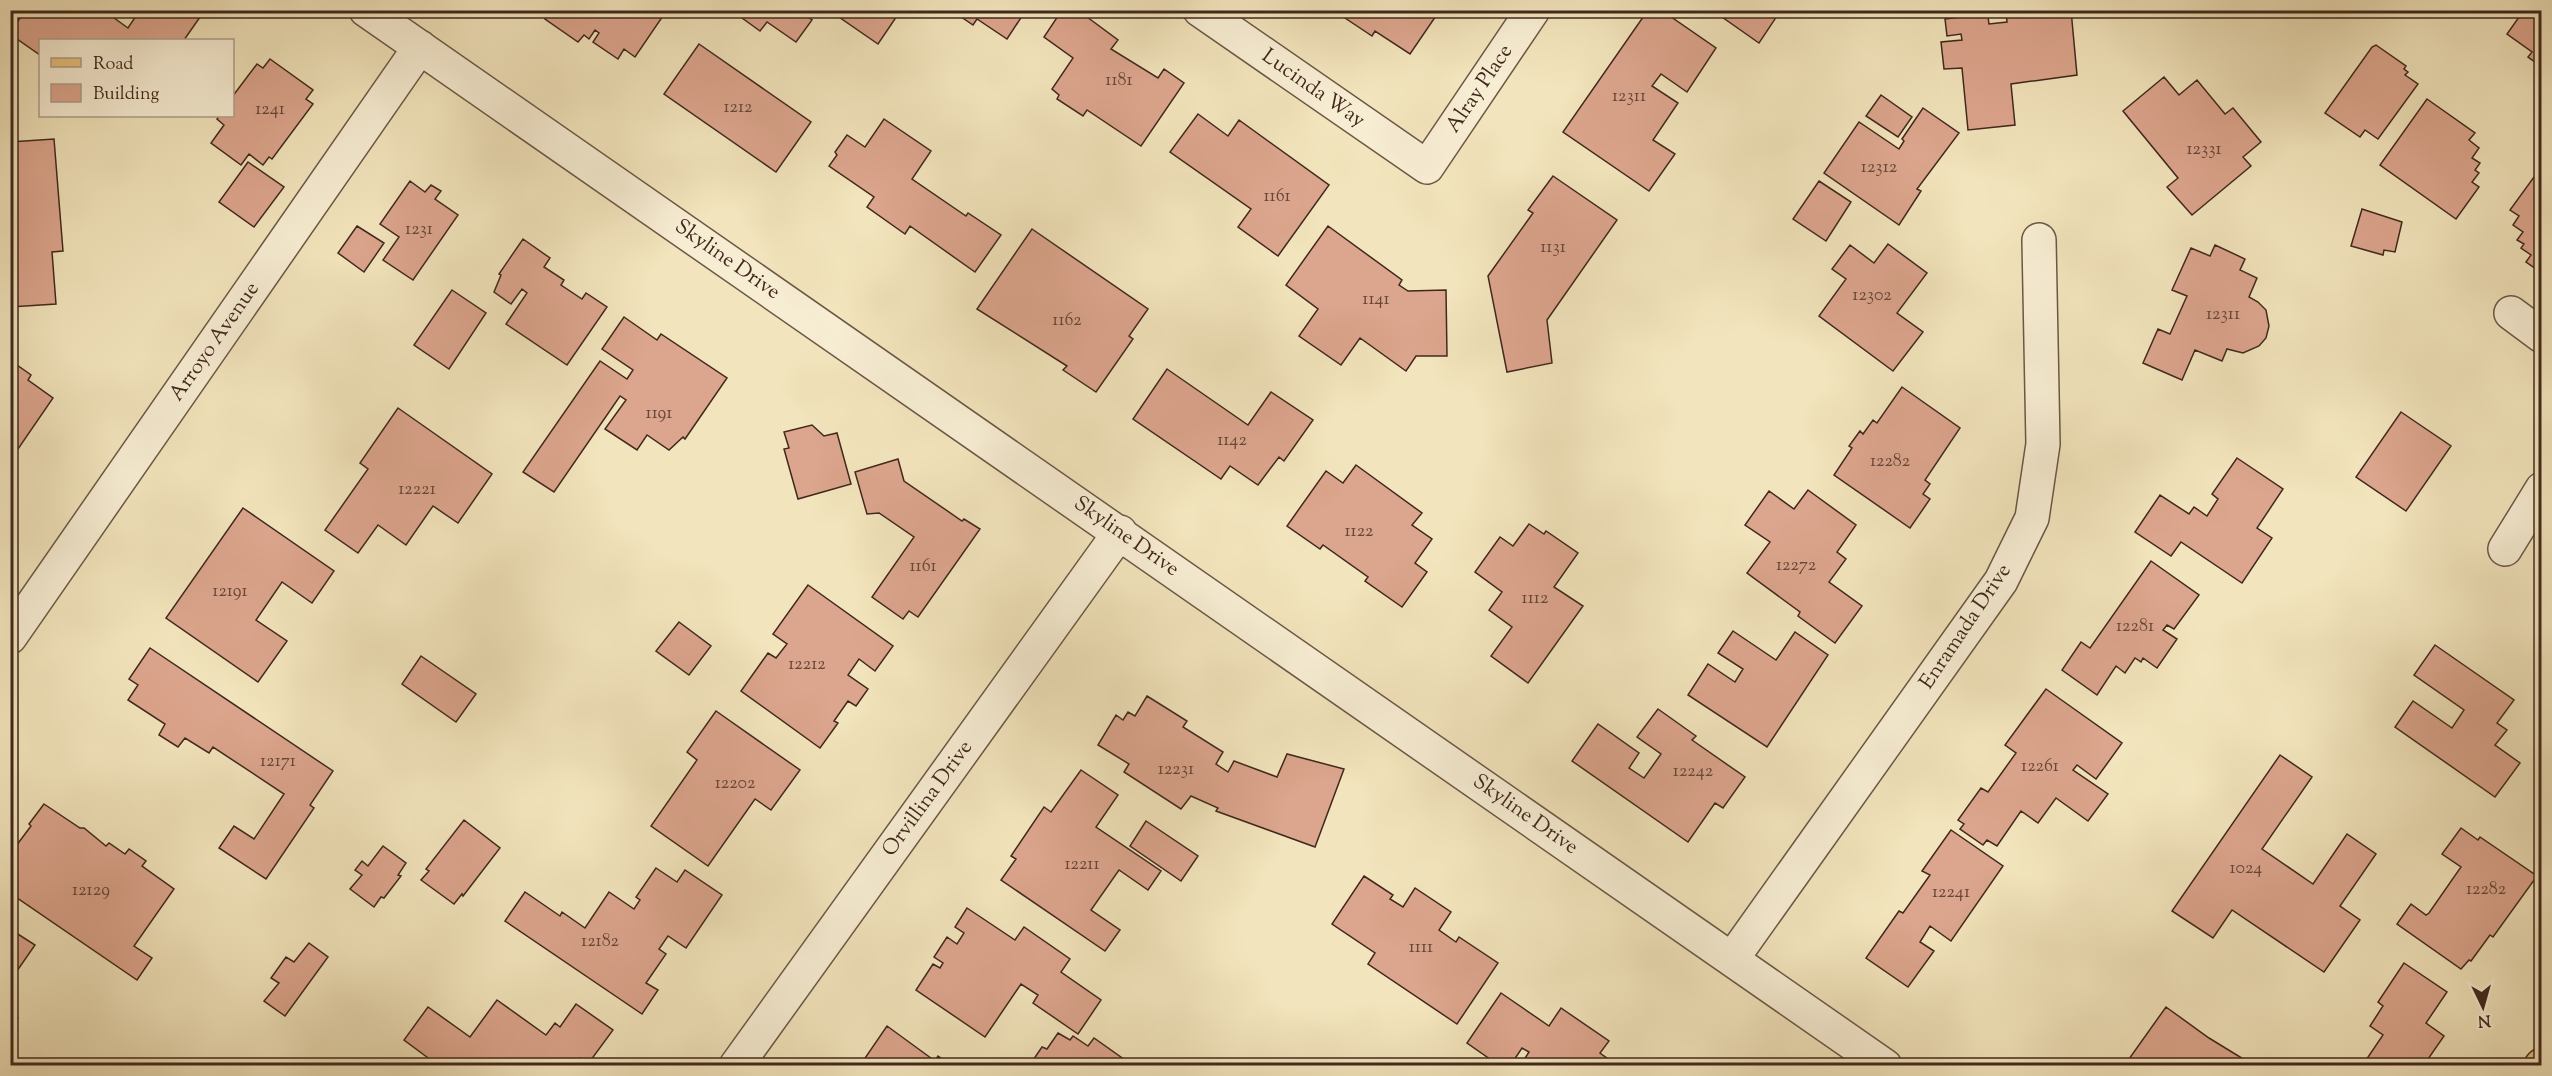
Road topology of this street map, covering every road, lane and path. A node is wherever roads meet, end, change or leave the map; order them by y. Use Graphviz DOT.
graph roads {
  1 [pos="366,10"];
  2 [pos="1200,10"];
  3 [pos="1533,10"];
  4 [pos="420,47"];
  5 [pos="1427,167"];
  6 [pos="2039,240"];
  7 [pos="2511,313"];
  8 [pos="2541,336"];
  9 [pos="2541,489"];
  10 [pos="1120,532"];
  11 [pos="2505,549"];
  12 [pos="10,637"];
  13 [pos="1732,959"];
  14 [pos="736,1065"];
  15 [pos="1885,1065"];
  1 -- 4 [label="street, Skyline Drive"];
  2 -- 5 [label="street, Lucinda Way"];
  3 -- 5 [label="street, Alray Place"];
  4 -- 10 [label="street, Skyline Drive"];
  4 -- 12 [label="street, Arroyo Avenue"];
  6 -- 13 [label="street, Enramada Drive"];
  7 -- 8 [label="street"];
  9 -- 11 [label="street"];
  10 -- 13 [label="street, Skyline Drive"];
  10 -- 14 [label="street, Orvillina Drive"];
  13 -- 15 [label="street, Skyline Drive"];
}
